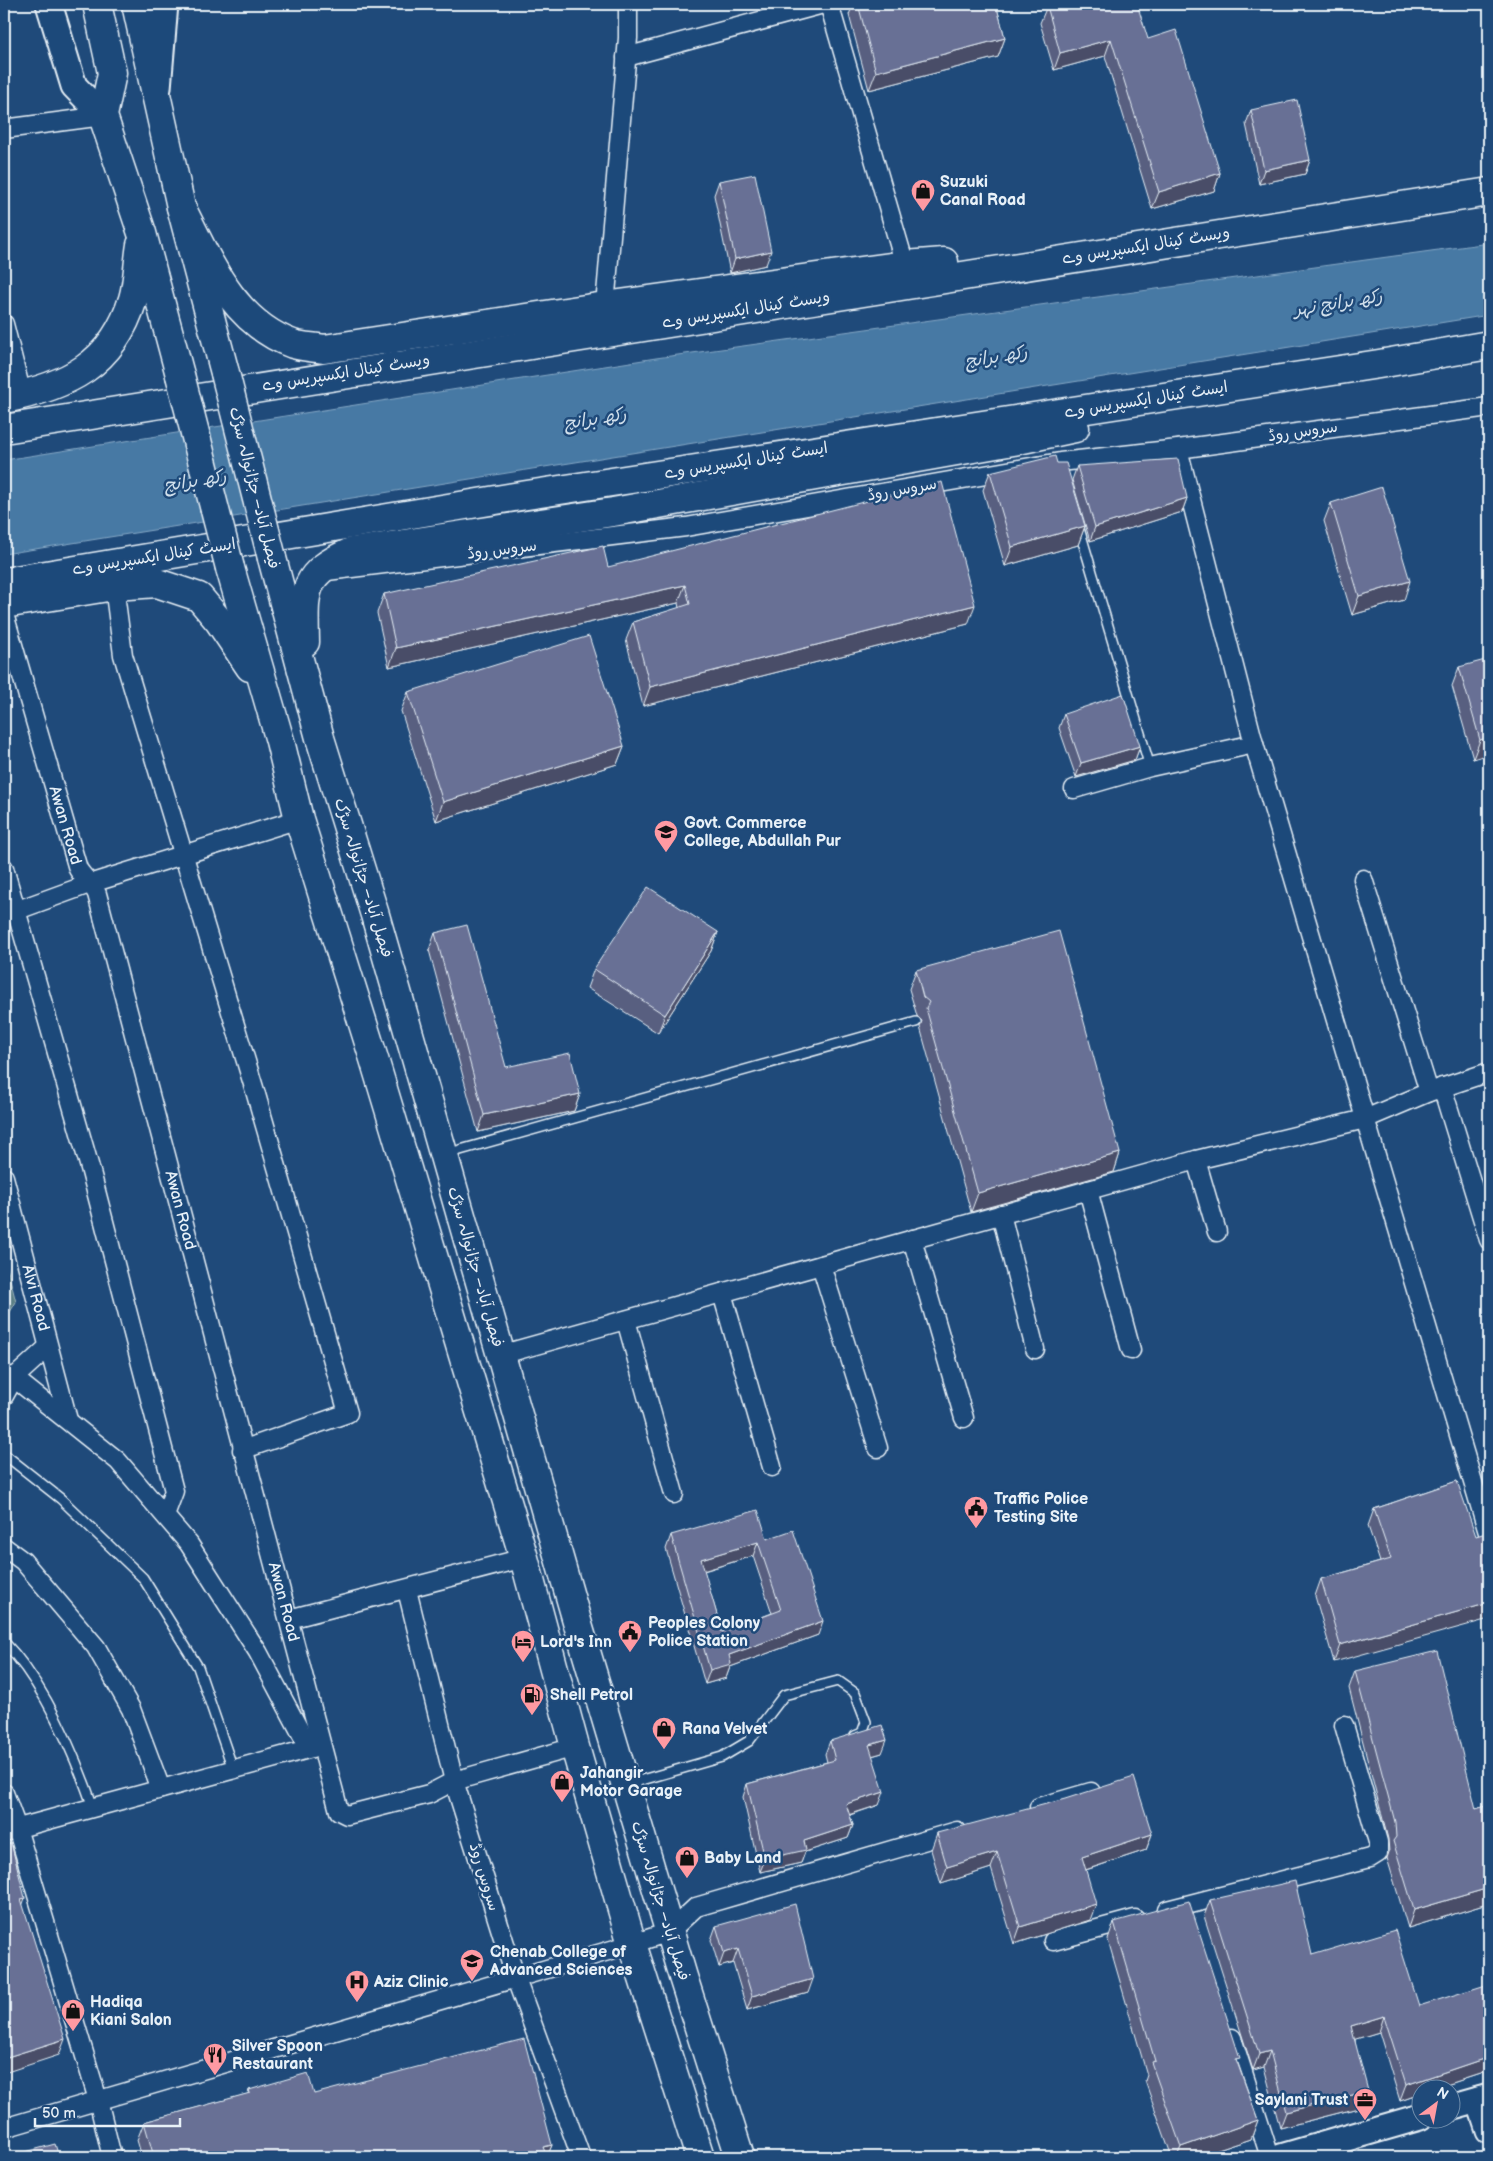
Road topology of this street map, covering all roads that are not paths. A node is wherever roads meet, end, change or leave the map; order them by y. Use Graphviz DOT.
graph roads {
  1 [pos="49,4"];
  2 [pos="97,4"];
  3 [pos="136,4"];
  4 [pos="165,4"];
  5 [pos="628,4"];
  6 [pos="823,4"];
  7 [pos="829,4"];
  8 [pos="626,57"];
  9 [pos="158,98"];
  10 [pos="103,116"];
  11 [pos="4,129"];
  12 [pos="1489,192"];
  13 [pos="181,207"];
  14 [pos="142,233"];
  15 [pos="1134,248"];
  16 [pos="905,265"];
  17 [pos="605,306"];
  18 [pos="4,324"];
  19 [pos="1489,345"];
  20 [pos="1379,364"];
  21 [pos="10,396"];
  22 [pos="1489,407"];
  23 [pos="4,429"];
  24 [pos="1178,449"];
  25 [pos="1077,519"];
  26 [pos="316,572"];
  27 [pos="4,582"];
  28 [pos="114,586"];
  29 [pos="4,614"];
  30 [pos="306,684"];
  31 [pos="266,690"];
  32 [pos="1254,744"];
  33 [pos="1150,767"];
  34 [pos="1074,789"];
  35 [pos="299,819"];
  36 [pos="184,856"];
  37 [pos="4,868"];
  38 [pos="1363,880"];
  39 [pos="92,883"];
  40 [pos="10,913"];
  41 [pos="916,1022"];
  42 [pos="1489,1072"];
  43 [pos="1436,1089"];
  44 [pos="1365,1119"];
  45 [pos="443,1155"];
  46 [pos="1196,1160"];
  47 [pos="4,1177"];
  48 [pos="1088,1190"];
  49 [pos="1002,1214"];
  50 [pos="1217,1232"];
  51 [pos="912,1240"];
  52 [pos="1489,1240"];
  53 [pos="821,1265"];
  54 [pos="722,1293"];
  55 [pos="626,1320"];
  56 [pos="48,1347"];
  57 [pos="1035,1349"];
  58 [pos="1130,1350"];
  59 [pos="500,1355"];
  60 [pos="9,1376"];
  61 [pos="4,1396"];
  62 [pos="964,1418"];
  63 [pos="68,1420"];
  64 [pos="878,1448"];
  65 [pos="242,1450"];
  66 [pos="4,1454"];
  67 [pos="772,1467"];
  68 [pos="1483,1487"];
  69 [pos="674,1494"];
  70 [pos="165,1515"];
  71 [pos="1489,1536"];
  72 [pos="4,1547"];
  73 [pos="524,1558"];
  74 [pos="407,1590"];
  75 [pos="289,1619"];
  76 [pos="4,1642"];
  77 [pos="1344,1725"];
  78 [pos="848,1739"];
  79 [pos="316,1747"];
  80 [pos="575,1747"];
  81 [pos="233,1769"];
  82 [pos="454,1781"];
  83 [pos="625,1785"];
  84 [pos="1104,1788"];
  85 [pos="161,1789"];
  86 [pos="4,1793"];
  87 [pos="93,1807"];
  88 [pos="1019,1813"];
  89 [pos="972,1826"];
  90 [pos="10,1830"];
  91 [pos="1189,1904"];
  92 [pos="1195,1923"];
  93 [pos="669,1932"];
  94 [pos="1053,1941"];
  95 [pos="632,1944"];
  96 [pos="516,1979"];
  97 [pos="1228,2026"];
  98 [pos="1484,2098"];
  99 [pos="98,2100"];
  100 [pos="1460,2105"];
  101 [pos="1410,2120"];
  102 [pos="4,2128"];
  103 [pos="1489,2130"];
  104 [pos="112,2157"];
  105 [pos="581,2157"];
  106 [pos="700,2157"];
  107 [pos="740,2157"];
  108 [pos="1270,2157"];
  109 [pos="1281,2157"];
  1 -- 10 [label="main road"];
  2 -- 10 [label="main road"];
  3 -- 9 [label="main road"];
  4 -- 9 [label="main road"];
  5 -- 8 [label="street"];
  6 -- 8 [label="street"];
  7 -- 16 [label="street"];
  8 -- 17 [label="street"];
  9 -- 13 [label="main road"];
  10 -- 11 [label="street"];
  10 -- 14 [label="main road"];
  12 -- 15 [label="main road, ویسٹ کینال ایکسپریس وے"];
  13 -- 17 [label="main road"];
  13 -- 30 [label="main road, فیصل آباد– جڑانوالہ سڑک, bridge"];
  14 -- 21 [label="main road"];
  14 -- 31 [label="main road, bridge"];
  15 -- 16 [label="main road"];
  15 -- 23 [label="main road, ویسٹ کینال ایکسپریس وے"];
  16 -- 17 [label="main road"];
  18 -- 21 [label="street"];
  19 -- 20 [label="main road, ایسٹ کینال ایکسپریس وے"];
  20 -- 26 [label="main road"];
  20 -- 27 [label="main road, ایسٹ کینال ایکسپریس وے"];
  22 -- 24 [label="street, سروس روڈ"];
  24 -- 26 [label="street, سروس روڈ"];
  24 -- 32 [label="street"];
  25 -- 33 [label="lane"];
  26 -- 30 [label="main road"];
  28 -- 29 [label="main road"];
  28 -- 31 [label="main road"];
  28 -- 36 [label="street"];
  29 -- 39 [label="street, Awan Road"];
  30 -- 45 [label="main road, فیصل آباد– جڑانوالہ سڑک"];
  31 -- 35 [label="main road"];
  32 -- 33 [label="street"];
  32 -- 44 [label="street"];
  33 -- 34 [label="street"];
  35 -- 36 [label="street"];
  35 -- 73 [label="main road"];
  36 -- 39 [label="street"];
  36 -- 65 [label="street"];
  37 -- 40 [label="street"];
  38 -- 43 [label="street"];
  39 -- 40 [label="street"];
  39 -- 65 [label="street, Awan Road"];
  40 -- 70 [label="street"];
  41 -- 45 [label="lane"];
  42 -- 43 [label="street"];
  43 -- 44 [label="street"];
  43 -- 52 [label="street"];
  44 -- 46 [label="street"];
  44 -- 68 [label="street"];
  45 -- 59 [label="main road, فیصل آباد– جڑانوالہ سڑک"];
  46 -- 48 [label="street"];
  46 -- 50 [label="street"];
  47 -- 56 [label="street, Alvi Road"];
  48 -- 49 [label="street"];
  48 -- 58 [label="street"];
  49 -- 51 [label="street"];
  49 -- 57 [label="street"];
  51 -- 53 [label="street"];
  51 -- 62 [label="street"];
  53 -- 54 [label="street"];
  53 -- 64 [label="street"];
  54 -- 55 [label="street"];
  54 -- 67 [label="street"];
  55 -- 59 [label="street"];
  55 -- 69 [label="street"];
  56 -- 60 [label="street"];
  56 -- 63 [label="street, Alvi Road"];
  59 -- 83 [label="main road, فیصل آباد– جڑانوالہ سڑک"];
  60 -- 61 [label="street"];
  60 -- 63 [label="street"];
  63 -- 70 [label="street"];
  65 -- 75 [label="street, Awan Road"];
  66 -- 81 [label="lane"];
  68 -- 71 [label="street"];
  70 -- 79 [label="street"];
  72 -- 85 [label="street"];
  73 -- 74 [label="street"];
  73 -- 80 [label="main road"];
  74 -- 75 [label="street"];
  74 -- 82 [label="street, سروس روڈ"];
  75 -- 79 [label="street, Awan Road"];
  76 -- 87 [label="lane"];
  77 -- 91 [label="street"];
  78 -- 83 [label="lane"];
  79 -- 81 [label="street"];
  79 -- 82 [label="street, Awan Road"];
  80 -- 82 [label="street"];
  80 -- 95 [label="main road"];
  81 -- 85 [label="street"];
  82 -- 96 [label="street, سروس روڈ"];
  83 -- 93 [label="main road, فیصل آباد– جڑانوالہ سڑک"];
  84 -- 88 [label="street"];
  85 -- 87 [label="street"];
  86 -- 90 [label="street"];
  87 -- 90 [label="street"];
  89 -- 93 [label="street"];
  90 -- 99 [label="street"];
  91 -- 92 [label="street"];
  91 -- 94 [label="street"];
  93 -- 95 [label="street"];
  93 -- 107 [label="main road, فیصل آباد– جڑانوالہ سڑک"];
  95 -- 96 [label="street"];
  95 -- 106 [label="main road"];
  96 -- 99 [label="street"];
  96 -- 105 [label="street, سروس روڈ"];
  97 -- 108 [label="street"];
  98 -- 100 [label="main road"];
  98 -- 103 [label="main road"];
  99 -- 102 [label="street"];
  99 -- 104 [label="street"];
  101 -- 109 [label="main road"];
}
